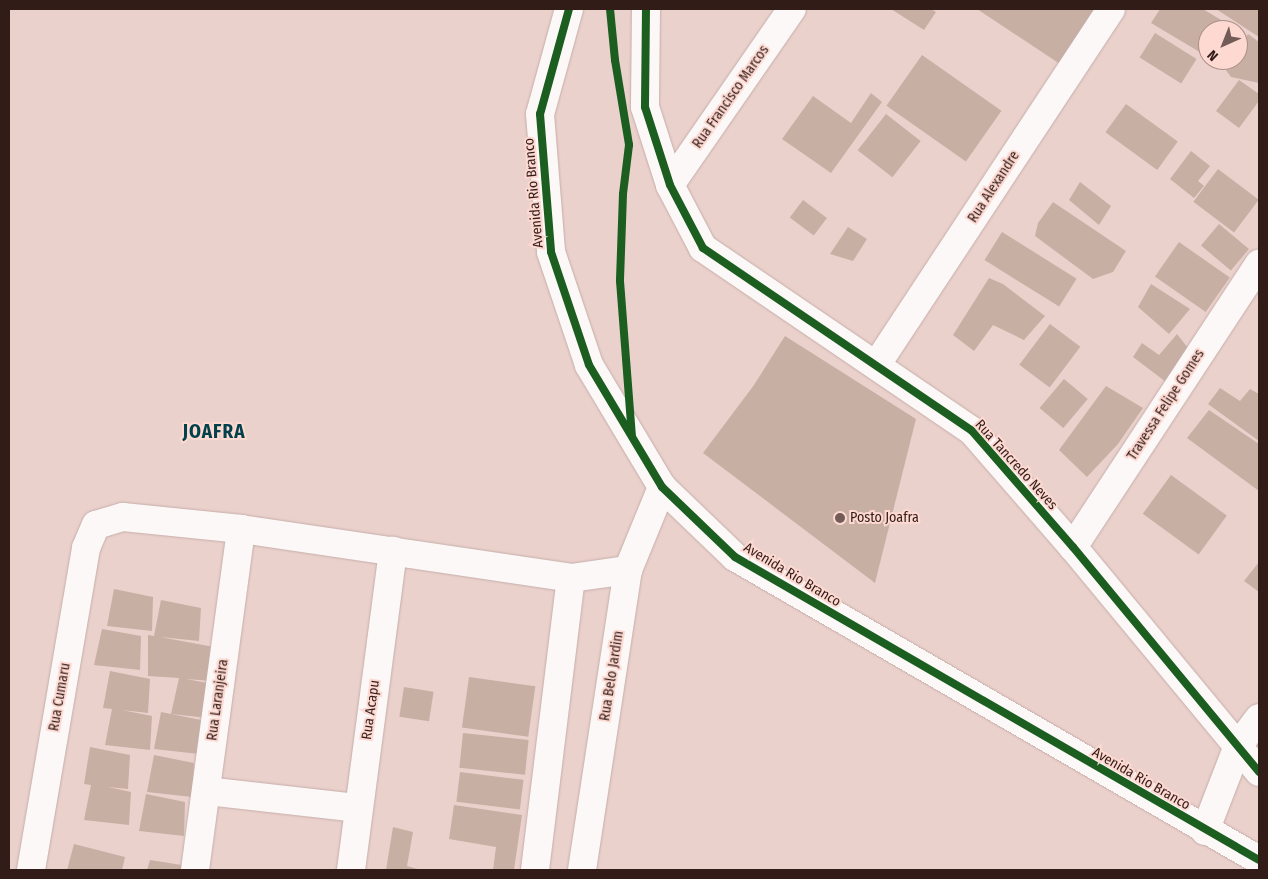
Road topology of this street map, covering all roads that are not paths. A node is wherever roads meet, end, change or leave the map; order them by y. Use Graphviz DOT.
graph roads {
  1 [pos="569,9"];
  2 [pos="646,9"];
  3 [pos="792,9"];
  4 [pos="1111,9"];
  5 [pos="670,185"];
  6 [pos="1259,264"];
  7 [pos="877,364"];
  8 [pos="662,487"];
  9 [pos="241,529"];
  10 [pos="1073,547"];
  11 [pos="393,550"];
  12 [pos="628,570"];
  13 [pos="571,578"];
  14 [pos="1259,718"];
  15 [pos="1238,746"];
  16 [pos="1259,772"];
  17 [pos="206,791"];
  18 [pos="358,808"];
  19 [pos="1204,831"];
  20 [pos="1259,860"];
  21 [pos="31,870"];
  22 [pos="195,870"];
  23 [pos="351,870"];
  24 [pos="535,870"];
  25 [pos="582,870"];
  1 -- 8 [label="street, Avenida Rio Branco"];
  2 -- 5 [label="street, Rua Tancredo Neves"];
  3 -- 5 [label="street, Rua Francisco Marcos"];
  4 -- 7 [label="street, Rua Alexandre"];
  5 -- 7 [label="street, Rua Tancredo Neves"];
  6 -- 10 [label="street, Travessa Felipe Gomes"];
  7 -- 10 [label="street, Rua Tancredo Neves"];
  8 -- 12 [label="street, Rua Belo Jardim"];
  8 -- 19 [label="street, Avenida Rio Branco"];
  9 -- 11 [label="street"];
  9 -- 17 [label="street, Rua Laranjeira"];
  9 -- 21 [label="street, Rua Cumaru"];
  10 -- 15 [label="street, Rua Tancredo Neves"];
  11 -- 13 [label="street"];
  11 -- 18 [label="street, Rua Acapu"];
  12 -- 13 [label="street"];
  12 -- 25 [label="street, Rua Belo Jardim"];
  13 -- 24 [label="street"];
  14 -- 15 [label="street"];
  15 -- 16 [label="street, Rua Tancredo Neves"];
  15 -- 19 [label="street"];
  17 -- 18 [label="street"];
  17 -- 22 [label="street, Rua Laranjeira"];
  18 -- 23 [label="street, Rua Acapu"];
  19 -- 20 [label="street, Avenida Rio Branco"];
}
